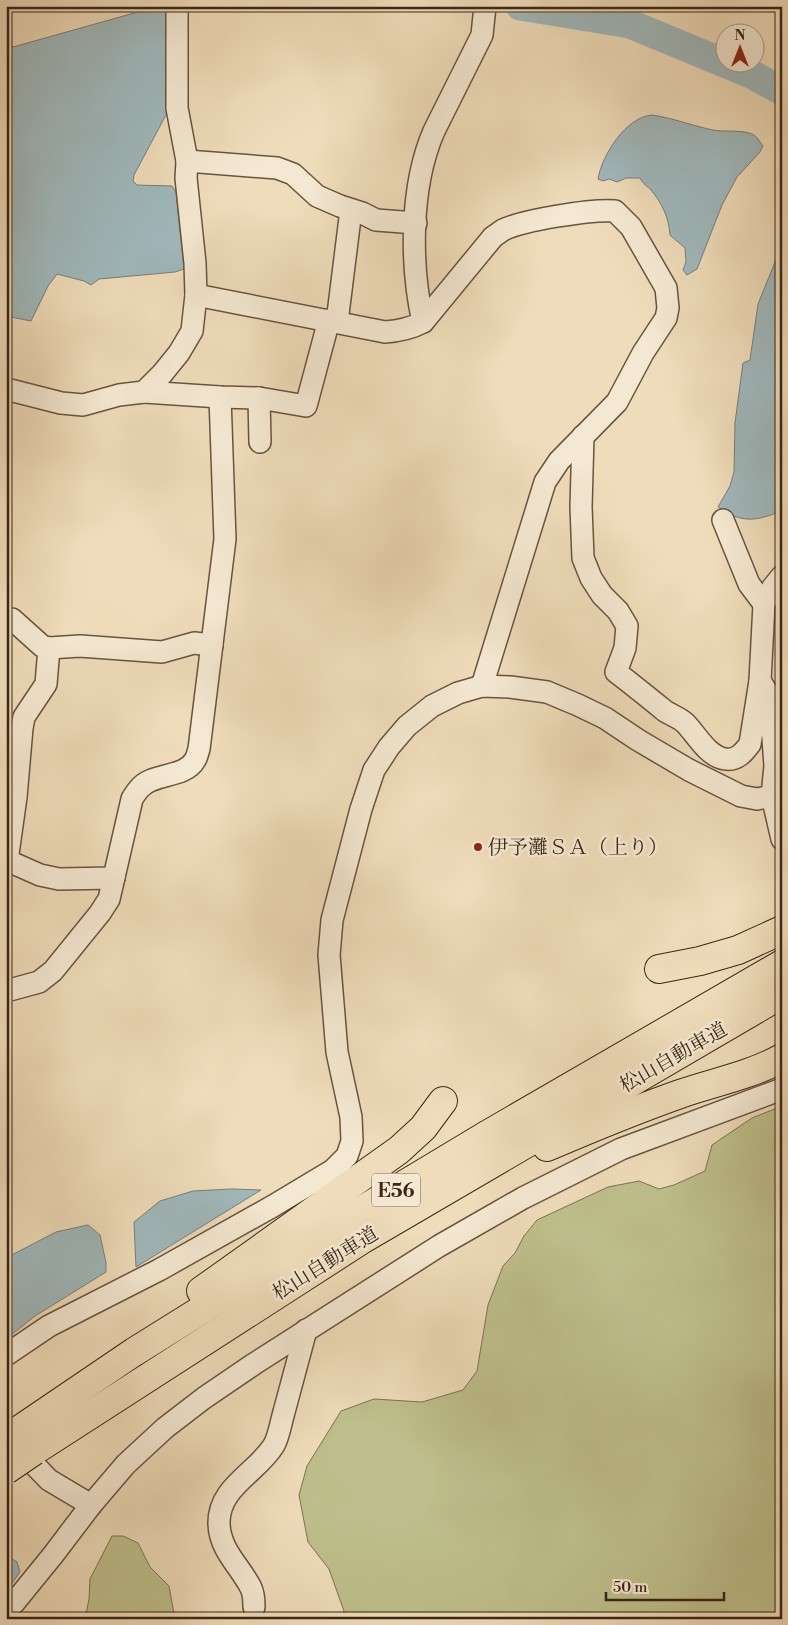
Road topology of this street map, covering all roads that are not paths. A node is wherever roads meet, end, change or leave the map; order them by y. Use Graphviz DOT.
graph roads {
  1 [pos="177,6"];
  2 [pos="485,6"];
  3 [pos="187,162"];
  4 [pos="351,210"];
  5 [pos="416,223"];
  6 [pos="196,295"];
  7 [pos="333,321"];
  8 [pos="423,322"];
  9 [pos="6,389"];
  10 [pos="144,392"];
  11 [pos="220,397"];
  12 [pos="259,398"];
  13 [pos="583,436"];
  14 [pos="260,442"];
  15 [pos="723,520"];
  16 [pos="782,576"];
  17 [pos="764,604"];
  18 [pos="6,619"];
  19 [pos="212,645"];
  20 [pos="48,648"];
  21 [pos="760,681"];
  22 [pos="482,686"];
  23 [pos="777,788"];
  24 [pos="782,838"];
  25 [pos="6,860"];
  26 [pos="114,878"];
  27 [pos="782,930"];
  28 [pos="782,964"];
  29 [pos="659,970"];
  30 [pos="6,992"];
  31 [pos="782,994"];
  32 [pos="782,1058"];
  33 [pos="782,1089"];
  34 [pos="443,1101"];
  35 [pos="236,1319"];
  36 [pos="306,1330"];
  37 [pos="6,1355"];
  38 [pos="16,1437"];
  39 [pos="6,1470"];
  40 [pos="91,1505"];
  41 [pos="254,1607"];
  42 [pos="6,1609"];
  1 -- 3 [label="street"];
  2 -- 5 [label="street"];
  3 -- 4 [label="street"];
  3 -- 6 [label="street"];
  4 -- 5 [label="street"];
  4 -- 7 [label="street"];
  5 -- 8 [label="street"];
  6 -- 7 [label="street"];
  6 -- 10 [label="street"];
  7 -- 8 [label="street"];
  7 -- 12 [label="street"];
  8 -- 13 [label="street"];
  9 -- 10 [label="street"];
  10 -- 11 [label="street"];
  11 -- 12 [label="street"];
  11 -- 19 [label="street"];
  12 -- 14 [label="street"];
  13 -- 21 [label="street"];
  13 -- 22 [label="street"];
  15 -- 17 [label="street"];
  16 -- 17 [label="street"];
  17 -- 21 [label="street"];
  18 -- 20 [label="street"];
  19 -- 20 [label="street"];
  19 -- 26 [label="street"];
  20 -- 25 [label="street"];
  21 -- 23 [label="street"];
  22 -- 23 [label="street"];
  22 -- 37 [label="street"];
  23 -- 24 [label="street"];
  25 -- 26 [label="street"];
  26 -- 30 [label="street"];
  27 -- 29 [label="highway"];
  28 -- 38 [label="highway, 松山自動車道 / E56"];
  31 -- 35 [label="highway, 松山自動車道 / E56"];
  32 -- 35 [label="highway"];
  33 -- 36 [label="street"];
  34 -- 38 [label="highway"];
  35 -- 38 [label="highway, 松山自動車道 / E56"];
  36 -- 40 [label="street"];
  36 -- 41 [label="street"];
  38 -- 39 [label="highway, 松山自動車道 / E56, bridge"];
  38 -- 40 [label="street"];
  40 -- 42 [label="street"];
}
